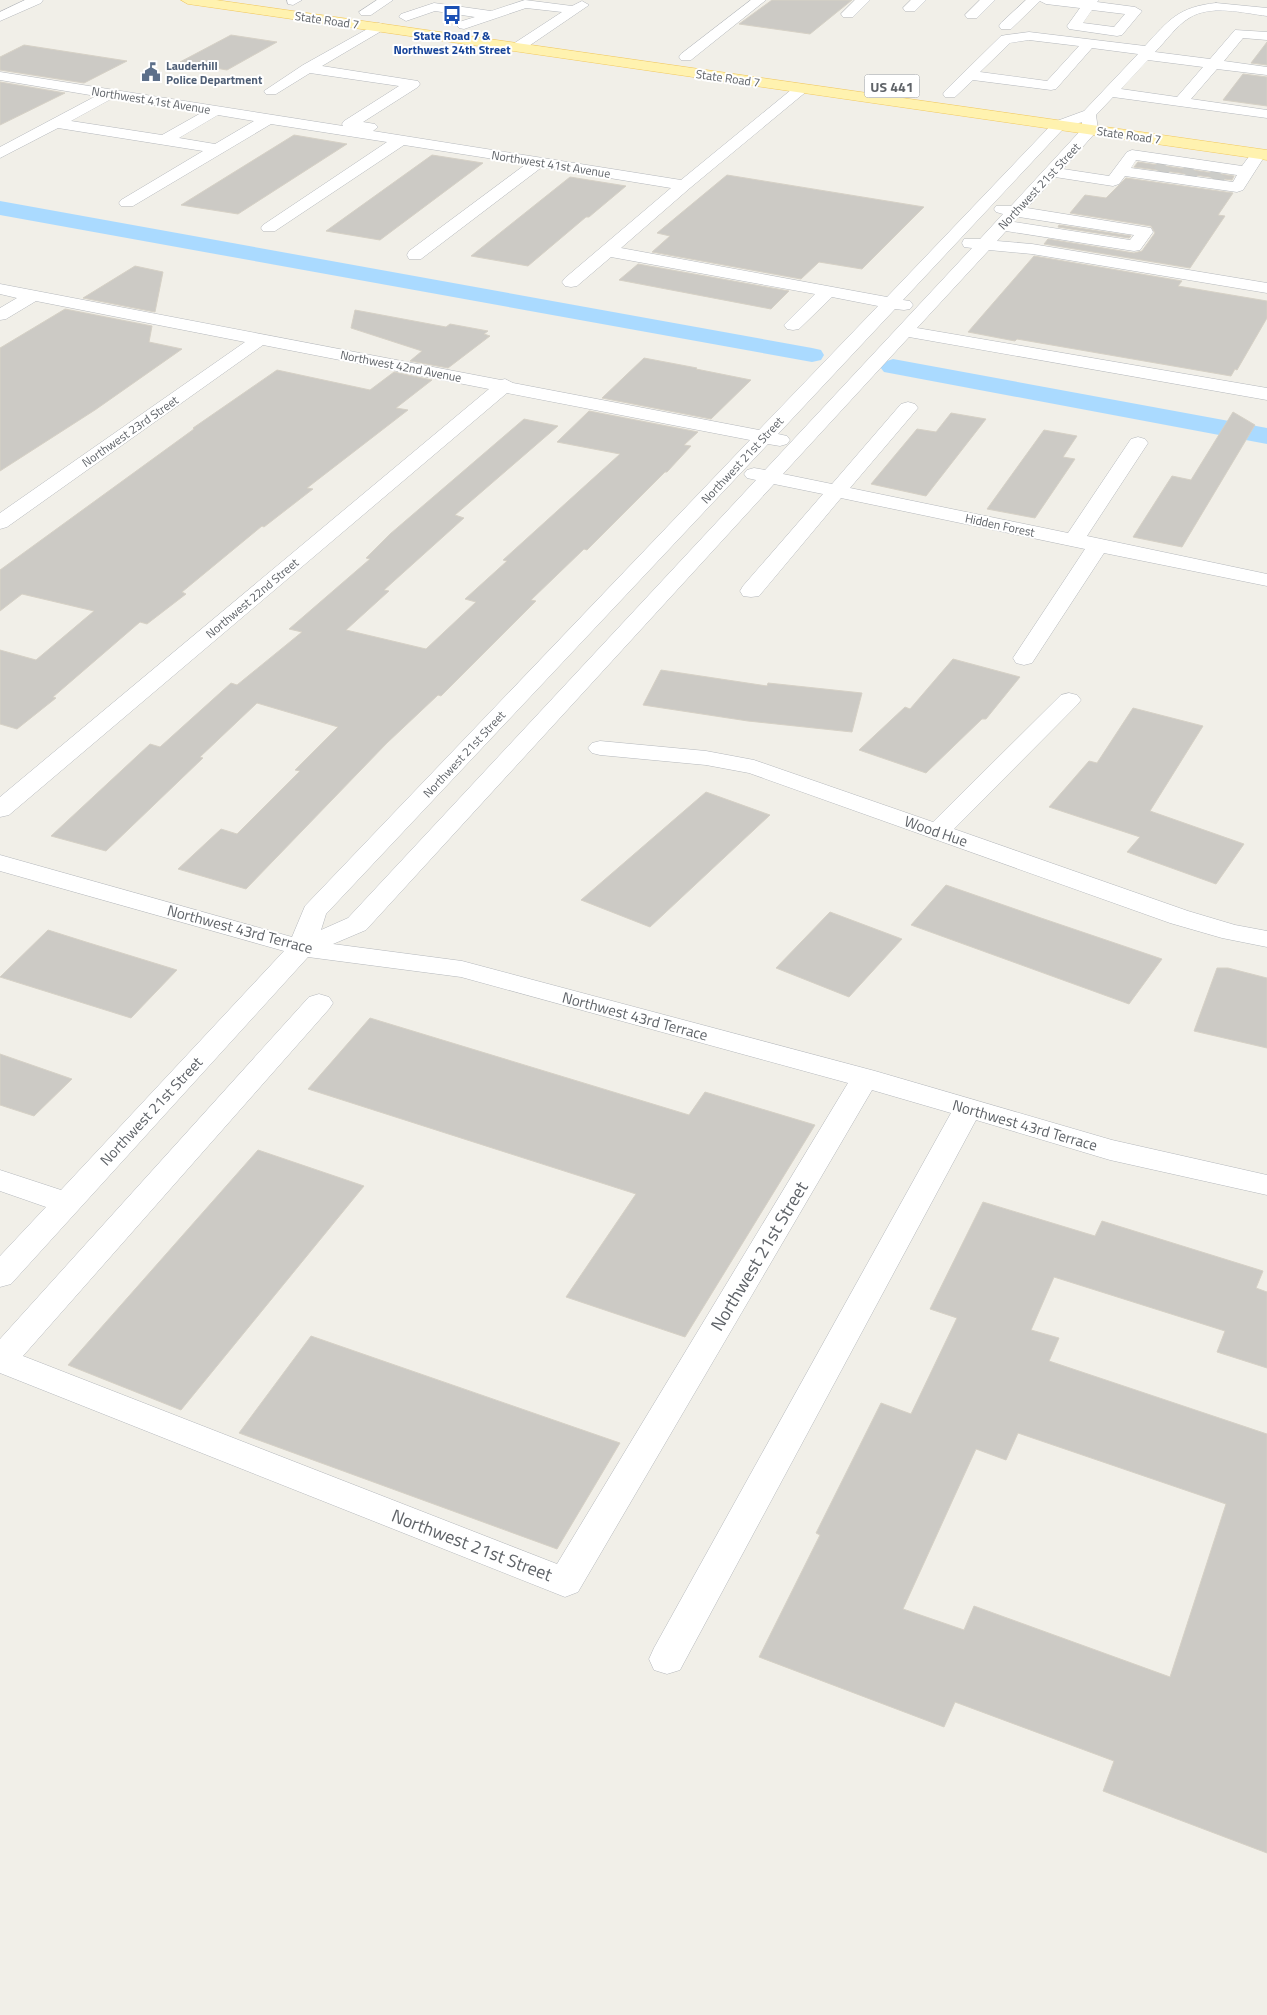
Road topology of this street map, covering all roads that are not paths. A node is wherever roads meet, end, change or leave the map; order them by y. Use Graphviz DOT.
graph roads {
  1 [pos="10,0"];
  2 [pos="188,0"];
  3 [pos="291,0"];
  4 [pos="386,0"];
  5 [pos="477,0"];
  6 [pos="590,0"];
  7 [pos="759,0"];
  8 [pos="863,0"];
  9 [pos="988,0"];
  10 [pos="1034,0"];
  11 [pos="1046,0"];
  12 [pos="33,1"];
  13 [pos="1182,2"];
  14 [pos="1090,3"];
  15 [pos="311,4"];
  16 [pos="1240,4"];
  17 [pos="1204,8"];
  18 [pos="575,10"];
  19 [pos="362,11"];
  20 [pos="460,11"];
  21 [pos="1267,12"];
  22 [pos="848,14"];
  23 [pos="972,15"];
  24 [pos="396,16"];
  25 [pos="0,17"];
  26 [pos="432,21"];
  27 [pos="491,22"];
  28 [pos="449,23"];
  29 [pos="1006,26"];
  30 [pos="378,27"];
  31 [pos="517,33"];
  32 [pos="536,36"];
  33 [pos="1267,36"];
  34 [pos="555,38"];
  35 [pos="1089,43"];
  36 [pos="518,47"];
  37 [pos="681,56"];
  38 [pos="1143,57"];
  39 [pos="704,59"];
  40 [pos="1071,63"];
  41 [pos="1090,64"];
  42 [pos="1118,64"];
  43 [pos="1213,64"];
  44 [pos="308,68"];
  45 [pos="1267,71"];
  46 [pos="970,75"];
  47 [pos="0,76"];
  48 [pos="802,88"];
  49 [pos="271,91"];
  50 [pos="931,92"];
  51 [pos="1111,92"];
  52 [pos="110,94"];
  53 [pos="950,94"];
  54 [pos="969,97"];
  55 [pos="160,102"];
  56 [pos="1181,102"];
  57 [pos="215,110"];
  58 [pos="142,112"];
  59 [pos="1267,114"];
  60 [pos="1106,116"];
  61 [pos="1061,118"];
  62 [pos="268,119"];
  63 [pos="125,121"];
  64 [pos="1090,122"];
  65 [pos="57,123"];
  66 [pos="108,131"];
  67 [pos="164,140"];
  68 [pos="402,140"];
  69 [pos="218,149"];
  70 [pos="0,153"];
  71 [pos="1263,154"];
  72 [pos="539,162"];
  73 [pos="1052,172"];
  74 [pos="1162,172"];
  75 [pos="1117,176"];
  76 [pos="688,182"];
  77 [pos="128,203"];
  78 [pos="982,206"];
  79 [pos="1015,211"];
  80 [pos="1002,225"];
  81 [pos="268,228"];
  82 [pos="951,240"];
  83 [pos="984,245"];
  84 [pos="608,251"];
  85 [pos="416,255"];
  86 [pos="571,282"];
  87 [pos="1267,288"];
  88 [pos="0,289"];
  89 [pos="828,291"];
  90 [pos="32,296"];
  91 [pos="891,303"];
  92 [pos="925,309"];
  93 [pos="0,315"];
  94 [pos="793,325"];
  95 [pos="905,331"];
  96 [pos="259,340"];
  97 [pos="505,385"];
  98 [pos="1267,394"];
  99 [pos="908,408"];
  100 [pos="764,436"];
  101 [pos="1138,443"];
  102 [pos="801,444"];
  103 [pos="733,470"];
  104 [pos="770,477"];
  105 [pos="837,491"];
  106 [pos="0,523"];
  107 [pos="1074,540"];
  108 [pos="1098,545"];
  109 [pos="1267,580"];
  110 [pos="751,591"];
  111 [pos="1024,658"];
  112 [pos="1068,700"];
  113 [pos="600,748"];
  114 [pos="0,810"];
  115 [pos="937,832"];
  116 [pos="0,863"];
  117 [pos="1267,939"];
  118 [pos="302,948"];
  119 [pos="319,1003"];
  120 [pos="865,1078"];
  121 [pos="968,1108"];
  122 [pos="0,1180"];
  123 [pos="1267,1184"];
  124 [pos="66,1204"];
  125 [pos="0,1276"];
  126 [pos="0,1360"];
  127 [pos="667,1660"];
  1 -- 12 [label="street"];
  2 -- 30 [label="main road, State Road 7 / US 441"];
  3 -- 15 [label="main road, State Road 7"];
  4 -- 19 [label="street"];
  5 -- 20 [label="street"];
  6 -- 18 [label="street"];
  7 -- 37 [label="street"];
  8 -- 22 [label="street"];
  9 -- 23 [label="street"];
  10 -- 29 [label="street"];
  11 -- 14 [label="street"];
  12 -- 25 [label="street"];
  13 -- 17 [label="street"];
  16 -- 17 [label="street"];
  16 -- 21 [label="street"];
  17 -- 38 [label="street"];
  18 -- 27 [label="street"];
  18 -- 32 [label="street"];
  19 -- 24 [label="main road, State Road 7"];
  20 -- 24 [label="street"];
  20 -- 27 [label="street"];
  24 -- 26 [label="main road, State Road 7"];
  27 -- 28 [label="main road"];
  30 -- 36 [label="main road, State Road 7 / US 441"];
  30 -- 44 [label="street"];
  31 -- 32 [label="main road"];
  32 -- 34 [label="main road"];
  32 -- 36 [label="street"];
  33 -- 43 [label="street"];
  35 -- 38 [label="street"];
  35 -- 40 [label="street"];
  35 -- 46 [label="street"];
  36 -- 48 [label="main road, State Road 7 / US 441"];
  37 -- 39 [label="main road, State Road 7"];
  38 -- 42 [label="street"];
  38 -- 43 [label="street"];
  38 -- 51 [label="street"];
  40 -- 41 [label="street"];
  40 -- 46 [label="street"];
  43 -- 45 [label="street"];
  43 -- 56 [label="street"];
  44 -- 49 [label="street"];
  44 -- 76 [label="street"];
  46 -- 53 [label="street"];
  47 -- 52 [label="street, Northwest 41st Avenue"];
  48 -- 61 [label="main road, State Road 7 / US 441"];
  48 -- 76 [label="street"];
  50 -- 53 [label="main road, US 441"];
  51 -- 56 [label="street"];
  51 -- 64 [label="street"];
  52 -- 55 [label="street, Northwest 41st Avenue"];
  52 -- 65 [label="street"];
  53 -- 54 [label="main road, US 441"];
  55 -- 57 [label="street, Northwest 41st Avenue"];
  55 -- 58 [label="street"];
  56 -- 59 [label="street"];
  57 -- 62 [label="street, Northwest 41st Avenue"];
  57 -- 67 [label="street"];
  60 -- 64 [label="main road, State Road 7"];
  61 -- 64 [label="street, Northwest 21st Street"];
  61 -- 78 [label="street, Northwest 21st Street"];
  62 -- 68 [label="street, Northwest 41st Avenue"];
  62 -- 69 [label="street"];
  63 -- 66 [label="street"];
  64 -- 71 [label="main road, State Road 7"];
  64 -- 73 [label="street, Northwest 21st Street"];
  65 -- 66 [label="street"];
  65 -- 70 [label="street"];
  66 -- 67 [label="street"];
  67 -- 69 [label="street"];
  68 -- 72 [label="street, Northwest 41st Avenue"];
  68 -- 81 [label="street"];
  69 -- 77 [label="street"];
  71 -- 74 [label="street"];
  72 -- 76 [label="street, Northwest 41st Avenue"];
  72 -- 85 [label="street"];
  73 -- 75 [label="street"];
  73 -- 79 [label="street, Northwest 21st Street"];
  74 -- 75 [label="street"];
  74 -- 75 [label="street"];
  76 -- 84 [label="street"];
  78 -- 79 [label="street"];
  78 -- 82 [label="street, Northwest 21st Street"];
  79 -- 80 [label="street, Northwest 21st Street"];
  79 -- 80 [label="street"];
  80 -- 83 [label="street, Northwest 21st Street"];
  82 -- 83 [label="street"];
  82 -- 91 [label="street, Northwest 21st Street"];
  83 -- 87 [label="street"];
  83 -- 92 [label="street, Northwest 21st Street"];
  84 -- 86 [label="street"];
  84 -- 89 [label="street"];
  88 -- 90 [label="street, Northwest 42nd Avenue"];
  89 -- 91 [label="street"];
  89 -- 94 [label="street"];
  90 -- 93 [label="street"];
  90 -- 96 [label="street, Northwest 42nd Avenue"];
  91 -- 92 [label="street"];
  91 -- 100 [label="street, Northwest 21st Street"];
  92 -- 95 [label="street, Northwest 21st Street"];
  95 -- 98 [label="street"];
  95 -- 102 [label="street, Northwest 21st Street"];
  96 -- 97 [label="street, Northwest 42nd Avenue"];
  96 -- 106 [label="street, Northwest 23rd Street"];
  97 -- 100 [label="street, Northwest 42nd Avenue"];
  97 -- 114 [label="street, Northwest 22nd Street"];
  99 -- 105 [label="street"];
  100 -- 102 [label="street, Northwest 42nd Avenue"];
  100 -- 103 [label="street, Northwest 21st Street"];
  101 -- 107 [label="street"];
  102 -- 104 [label="street, Northwest 21st Street"];
  103 -- 104 [label="street, Hidden Forest"];
  103 -- 118 [label="street, Northwest 21st Street"];
  104 -- 105 [label="street, Hidden Forest"];
  104 -- 118 [label="street, Northwest 21st Street"];
  105 -- 107 [label="street, Hidden Forest"];
  105 -- 110 [label="street"];
  107 -- 108 [label="street, Hidden Forest"];
  108 -- 109 [label="street, Hidden Forest"];
  108 -- 111 [label="street"];
  112 -- 115 [label="street"];
  113 -- 115 [label="street, Wood Hue"];
  115 -- 117 [label="street, Wood Hue"];
  116 -- 118 [label="street, Northwest 43rd Terrace"];
  118 -- 120 [label="street, Northwest 43rd Terrace"];
  118 -- 124 [label="street, Northwest 21st Street"];
  119 -- 126 [label="street"];
  120 -- 121 [label="street, Northwest 43rd Terrace"];
  120 -- 126 [label="street, Northwest 21st Street"];
  121 -- 123 [label="street, Northwest 43rd Terrace"];
  121 -- 127 [label="street"];
  122 -- 124 [label="street"];
  124 -- 125 [label="street, Northwest 21st Street"];
}
